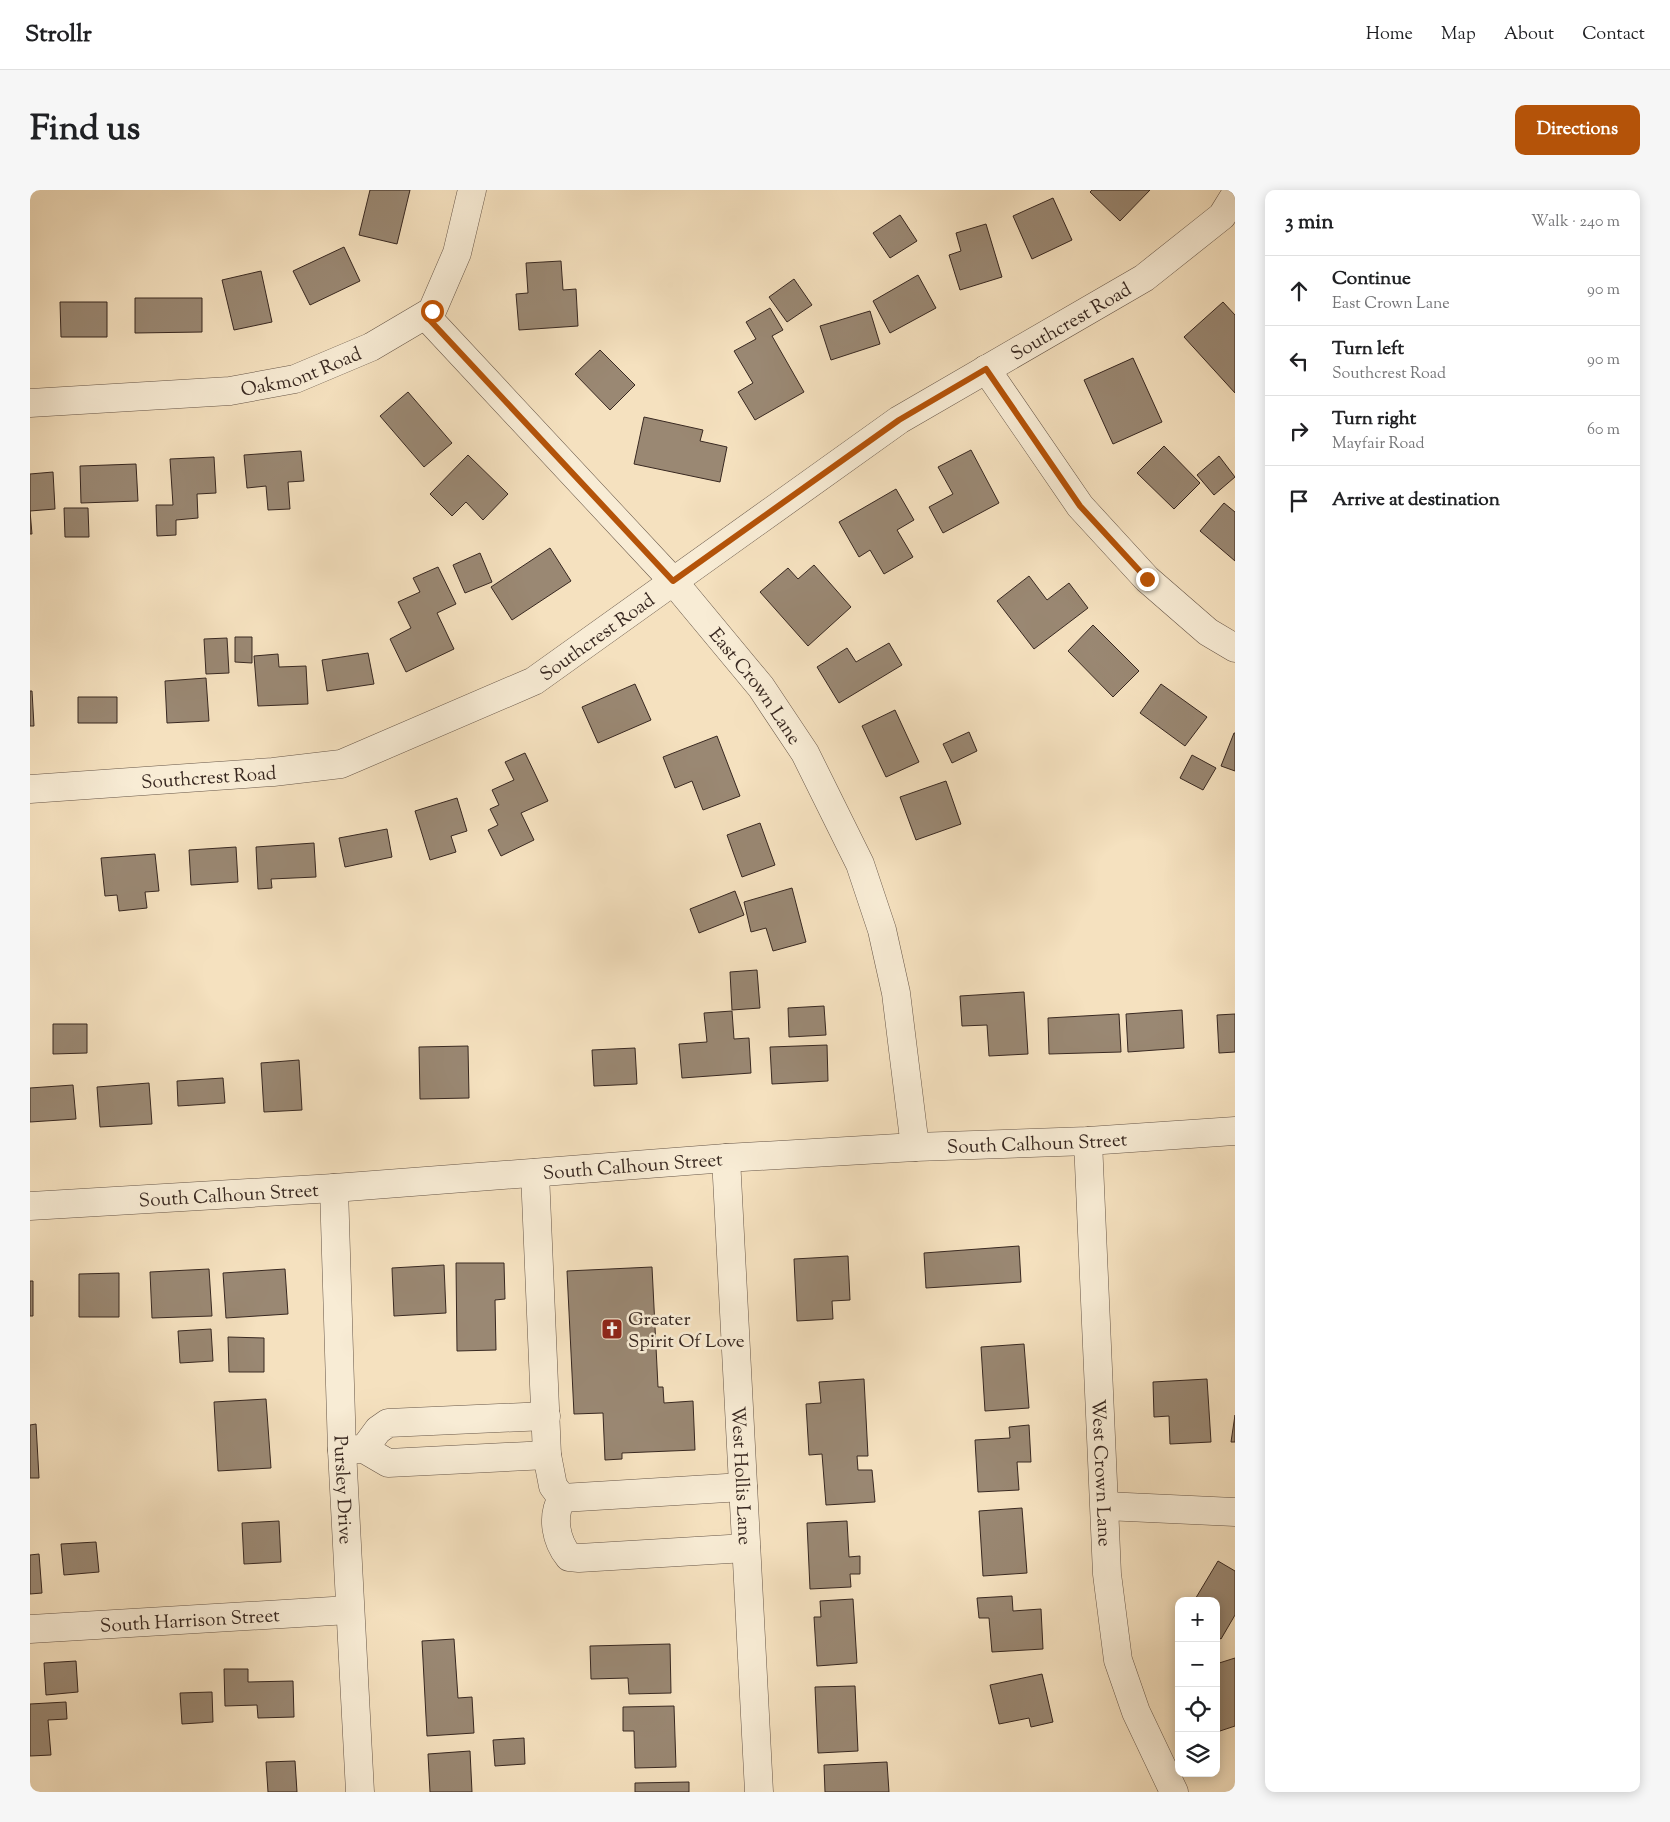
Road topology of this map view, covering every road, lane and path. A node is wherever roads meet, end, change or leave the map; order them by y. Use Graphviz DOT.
graph roads {
  1 [pos="472,190"];
  2 [pos="1235,195"];
  3 [pos="426,316"];
  4 [pos="986,369"];
  5 [pos="30,403"];
  6 [pos="673,581"];
  7 [pos="1235,648"];
  8 [pos="30,789"];
  9 [pos="1235,1131"];
  10 [pos="1088,1141"];
  11 [pos="915,1147"];
  12 [pos="726,1158"];
  13 [pos="535,1172"];
  14 [pos="334,1188"];
  15 [pos="30,1206"];
  16 [pos="546,1416"];
  17 [pos="353,1449"];
  18 [pos="547,1455"];
  19 [pos="743,1487"];
  20 [pos="562,1498"];
  21 [pos="1105,1506"];
  22 [pos="1235,1512"];
  23 [pos="746,1548"];
  24 [pos="349,1610"];
  25 [pos="30,1628"];
  26 [pos="360,1792"];
  27 [pos="759,1792"];
  28 [pos="1174,1792"];
  1 -- 3 [label="street, Oakmont Road"];
  2 -- 4 [label="street, Southcrest Road"];
  3 -- 5 [label="street, Oakmont Road"];
  3 -- 6 [label="street, East Crown Lane"];
  4 -- 6 [label="street, Southcrest Road"];
  4 -- 7 [label="street"];
  6 -- 8 [label="street, Southcrest Road"];
  6 -- 11 [label="street, East Crown Lane"];
  9 -- 10 [label="street, South Calhoun Street"];
  10 -- 11 [label="street, South Calhoun Street"];
  10 -- 21 [label="street, West Crown Lane"];
  11 -- 12 [label="street, South Calhoun Street"];
  12 -- 13 [label="street, South Calhoun Street"];
  12 -- 19 [label="street, West Hollis Lane"];
  13 -- 14 [label="street, South Calhoun Street"];
  13 -- 16 [label="street"];
  14 -- 15 [label="street, South Calhoun Street"];
  14 -- 17 [label="street, Pursley Drive"];
  16 -- 17 [label="street"];
  16 -- 18 [label="street"];
  17 -- 18 [label="street"];
  17 -- 24 [label="street, Pursley Drive"];
  18 -- 20 [label="street"];
  19 -- 20 [label="street"];
  19 -- 23 [label="street, West Hollis Lane"];
  20 -- 23 [label="street"];
  21 -- 22 [label="street"];
  21 -- 28 [label="street, West Crown Lane"];
  23 -- 27 [label="street, West Hollis Lane"];
  24 -- 25 [label="street, South Harrison Street"];
  24 -- 26 [label="street, Pursley Drive"];
}
